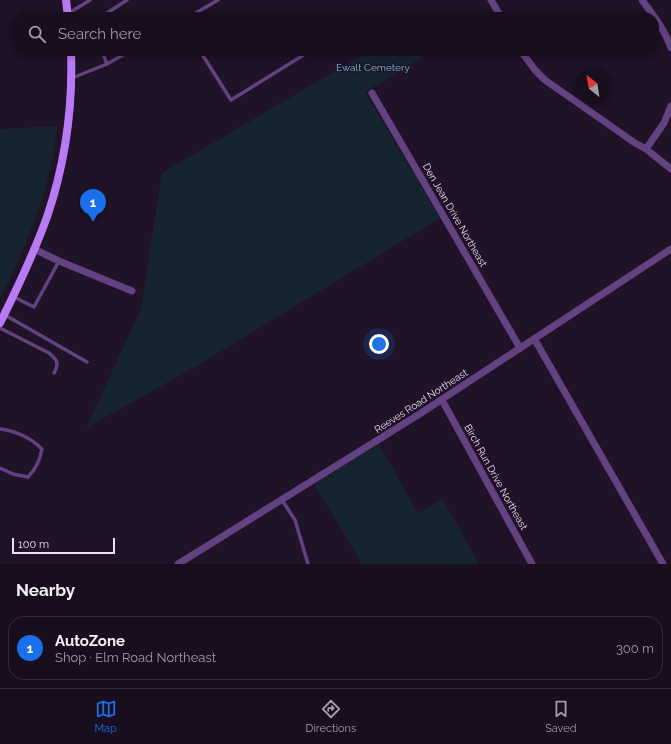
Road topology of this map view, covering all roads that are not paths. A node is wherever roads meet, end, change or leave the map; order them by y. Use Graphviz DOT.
graph roads {
  1 [pos="66,0"];
  2 [pos="90,0"];
  3 [pos="127,0"];
  4 [pos="218,0"];
  5 [pos="492,0"];
  6 [pos="642,0"];
  7 [pos="68,12"];
  8 [pos="72,12"];
  9 [pos="109,12"];
  10 [pos="198,12"];
  11 [pos="498,12"];
  12 [pos="651,12"];
  13 [pos="659,23"];
  14 [pos="671,48"];
  15 [pos="71,56"];
  16 [pos="104,56"];
  17 [pos="121,56"];
  18 [pos="203,56"];
  19 [pos="302,56"];
  20 [pos="525,56"];
  21 [pos="107,64"];
  22 [pos="71,78"];
  23 [pos="372,93"];
  24 [pos="671,106"];
  25 [pos="646,149"];
  26 [pos="671,169"];
  27 [pos="34,248"];
  28 [pos="671,249"];
  29 [pos="60,261"];
  30 [pos="132,291"];
  31 [pos="13,296"];
  32 [pos="2,319"];
  33 [pos="0,328"];
  34 [pos="535,340"];
  35 [pos="520,348"];
  36 [pos="87,362"];
  37 [pos="54,374"];
  38 [pos="442,400"];
  39 [pos="0,429"];
  40 [pos="0,468"];
  41 [pos="282,500"];
  42 [pos="178,564"];
  43 [pos="308,564"];
  44 [pos="532,564"];
  45 [pos="662,564"];
  1 -- 7 [label="main road"];
  2 -- 8 [label="lane"];
  3 -- 9 [label="lane"];
  4 -- 10 [label="lane"];
  5 -- 11 [label="street"];
  6 -- 12 [label="street"];
  13 -- 14 [label="street"];
  15 -- 22 [label="main road"];
  16 -- 21 [label="lane"];
  17 -- 21 [label="lane"];
  18 -- 19 [label="lane"];
  20 -- 25 [label="street"];
  21 -- 22 [label="lane"];
  22 -- 27 [label="main road"];
  23 -- 35 [label="street, Den Jean Drive Northeast"];
  24 -- 25 [label="street"];
  25 -- 26 [label="street"];
  27 -- 29 [label="street"];
  27 -- 31 [label="main road"];
  28 -- 34 [label="street, Reeves Road Northeast"];
  29 -- 30 [label="street"];
  29 -- 31 [label="lane"];
  31 -- 32 [label="main road"];
  32 -- 36 [label="lane"];
  33 -- 37 [label="lane"];
  34 -- 35 [label="street, Reeves Road Northeast"];
  34 -- 45 [label="street"];
  35 -- 38 [label="street, Reeves Road Northeast"];
  38 -- 41 [label="street, Reeves Road Northeast"];
  38 -- 44 [label="street, Birch Run Drive Northeast"];
  39 -- 40 [label="lane"];
  41 -- 42 [label="street, Reeves Road Northeast"];
  41 -- 43 [label="lane"];
}
